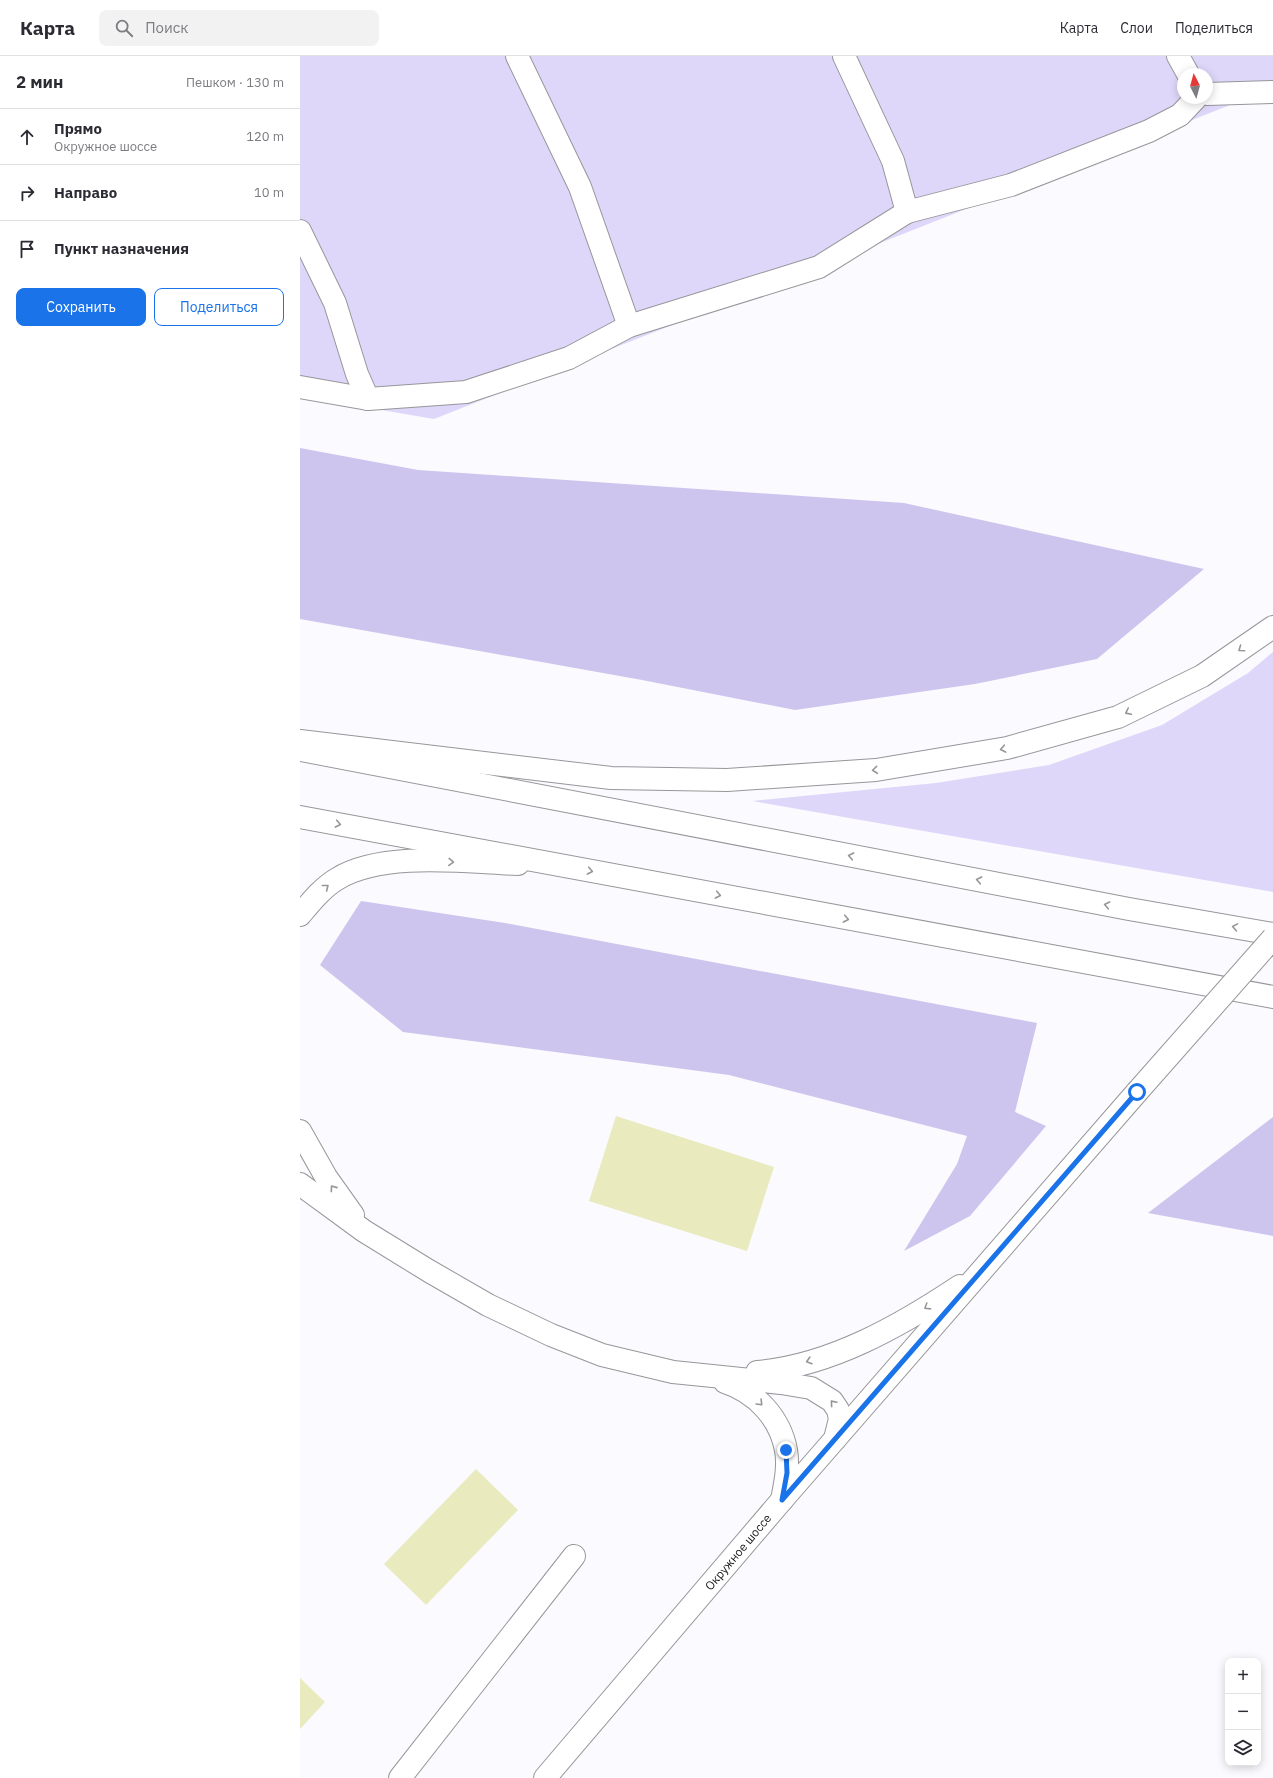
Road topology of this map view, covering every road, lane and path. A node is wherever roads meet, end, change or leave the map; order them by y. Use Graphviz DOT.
graph roads {
  1 [pos="517,56"];
  2 [pos="844,56"];
  3 [pos="1178,56"];
  4 [pos="1185,68"];
  5 [pos="1273,92"];
  6 [pos="1213,94"];
  7 [pos="1190,104"];
  8 [pos="907,212"];
  9 [pos="300,231"];
  10 [pos="629,326"];
  11 [pos="300,387"];
  12 [pos="368,399"];
  13 [pos="1273,627"];
  14 [pos="300,741"];
  15 [pos="300,750"];
  16 [pos="300,816"];
  17 [pos="568,866"];
  18 [pos="300,915"];
  19 [pos="1273,934"];
  20 [pos="1273,938"];
  21 [pos="1273,997"];
  22 [pos="300,1131"];
  23 [pos="300,1184"];
  24 [pos="364,1231"];
  25 [pos="983,1271"];
  26 [pos="701,1375"];
  27 [pos="835,1439"];
  28 [pos="782,1500"];
  29 [pos="574,1556"];
  30 [pos="400,1778"];
  31 [pos="544,1778"];
  1 -- 10 [label="main road"];
  2 -- 8 [label="main road"];
  3 -- 4 [label="main road"];
  5 -- 6 [label="main road"];
  7 -- 8 [label="main road"];
  8 -- 10 [label="main road"];
  9 -- 12 [label="main road"];
  10 -- 12 [label="main road"];
  11 -- 12 [label="main road"];
  13 -- 14 [label="main road, one-way"];
  19 -- 15 [label="main road, one-way"];
  16 -- 17 [label="main road, one-way"];
  18 -- 17 [label="main road, one-way"];
  17 -- 21 [label="main road, one-way"];
  20 -- 25 [label="main road, Окружное шоссе, bridge"];
  24 -- 22 [label="main road, one-way"];
  23 -- 24 [label="main road"];
  24 -- 26 [label="main road"];
  25 -- 26 [label="main road, one-way"];
  25 -- 27 [label="main road, Окружное шоссе"];
  27 -- 26 [label="main road, one-way"];
  26 -- 28 [label="main road, one-way"];
  27 -- 28 [label="main road, Окружное шоссе"];
  28 -- 31 [label="main road, Окружное шоссе"];
  29 -- 30 [label="main road"];
}
